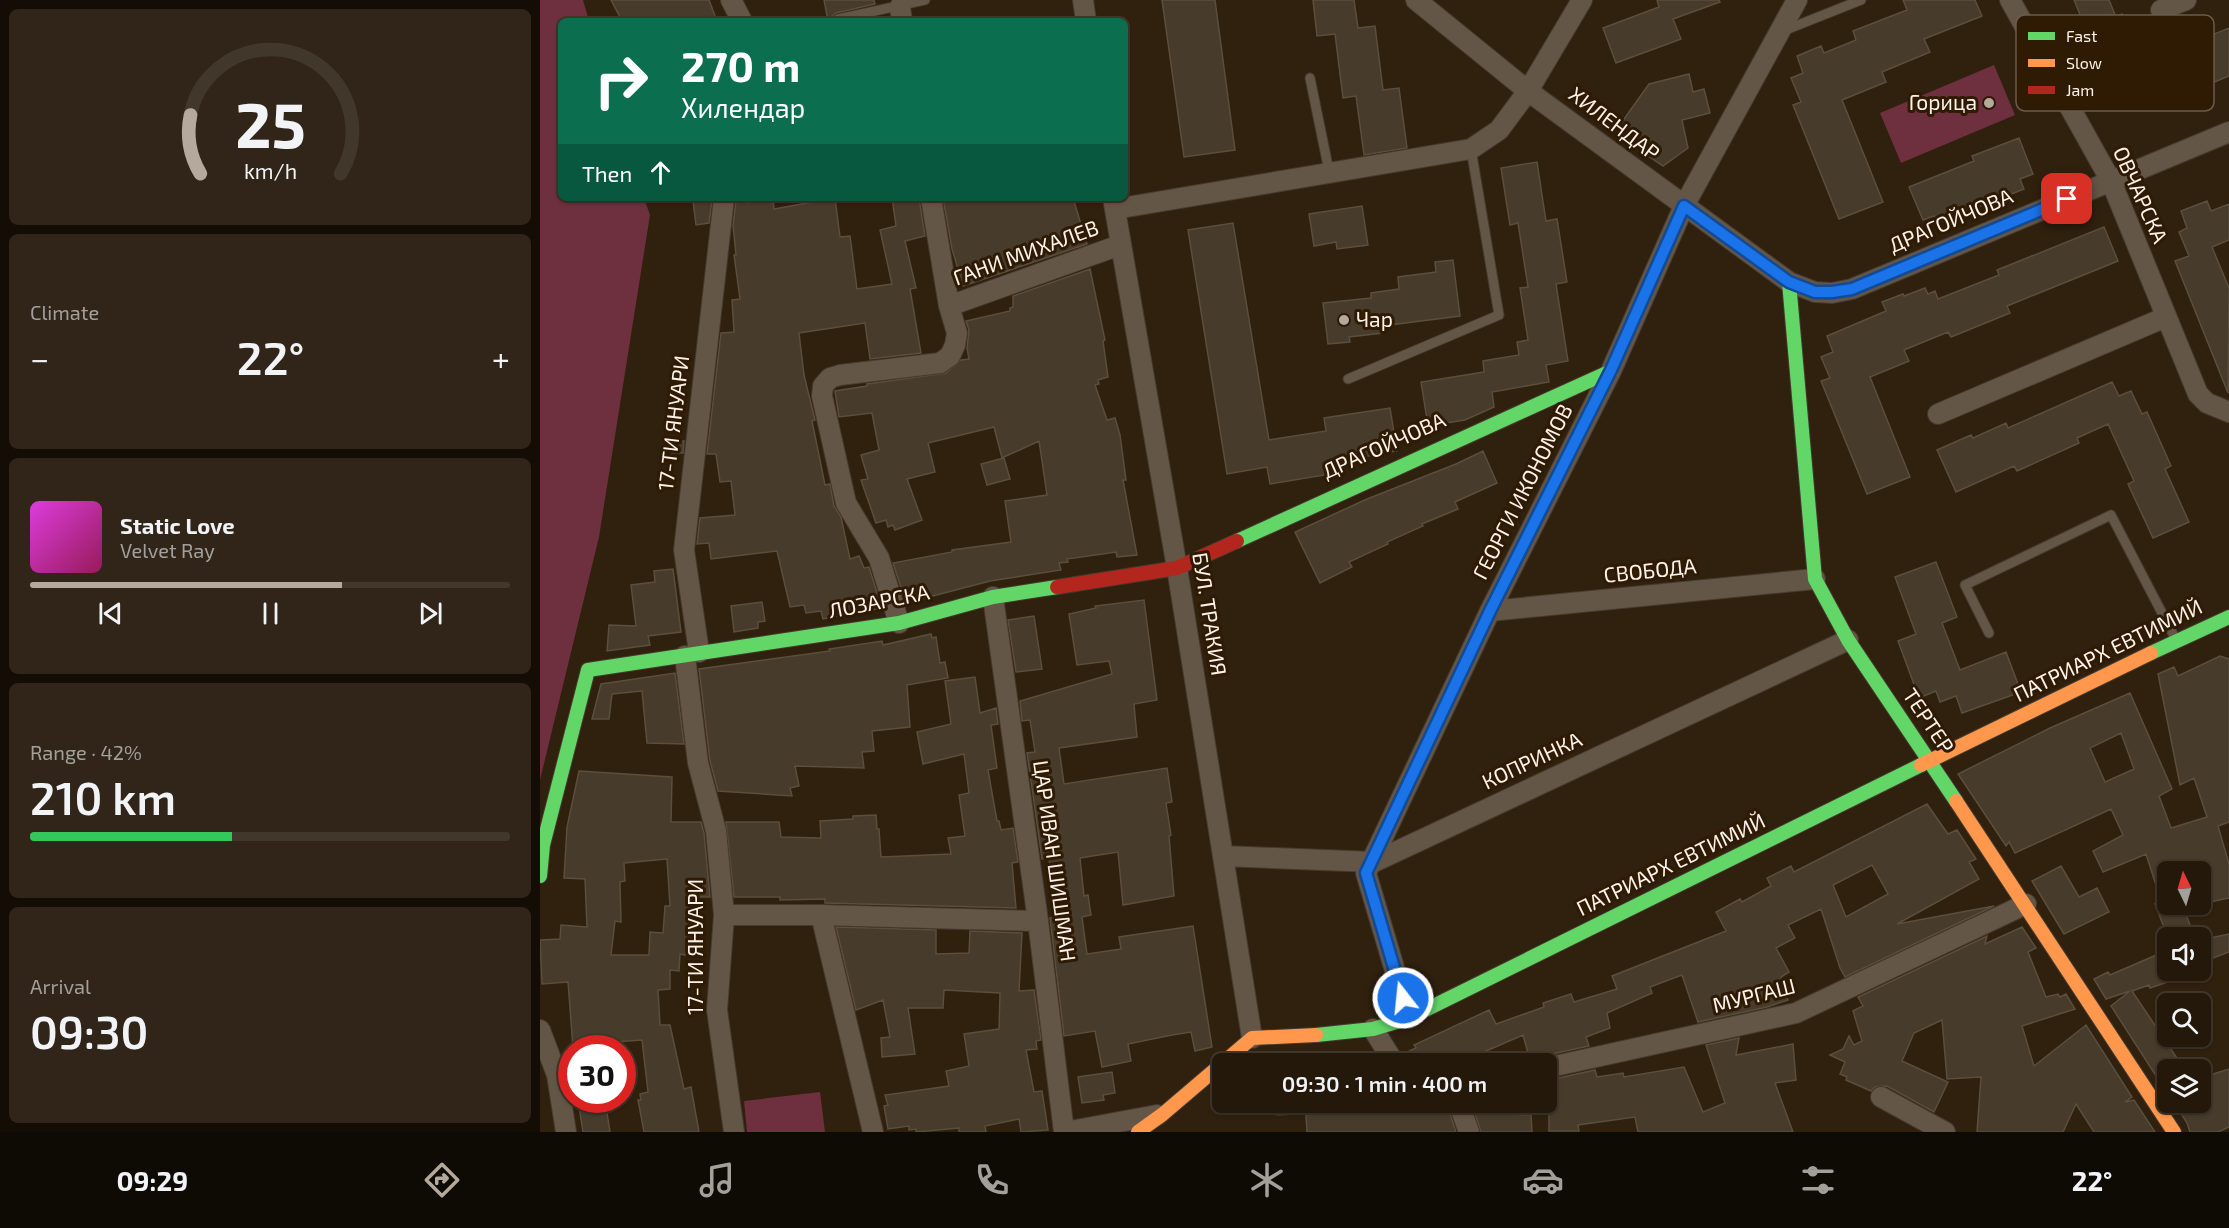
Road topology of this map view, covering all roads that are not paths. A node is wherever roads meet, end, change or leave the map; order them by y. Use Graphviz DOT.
graph roads {
  1 [pos="731,0"];
  2 [pos="925,0"];
  3 [pos="1083,0"];
  4 [pos="1416,0"];
  5 [pos="1582,0"];
  6 [pos="1797,0"];
  7 [pos="1861,0"];
  8 [pos="2010,0"];
  9 [pos="2186,0"];
  10 [pos="2161,10"];
  11 [pos="901,14"];
  12 [pos="2018,15"];
  13 [pos="740,18"];
  14 [pos="851,18"];
  15 [pos="1086,18"];
  16 [pos="1778,33"];
  17 [pos="1310,78"];
  18 [pos="1528,90"];
  19 [pos="2072,111"];
  20 [pos="2229,132"];
  21 [pos="1471,149"];
  22 [pos="1329,171"];
  23 [pos="2111,181"];
  24 [pos="724,201"];
  25 [pos="932,201"];
  26 [pos="1128,201"];
  27 [pos="1114,203"];
  28 [pos="1684,206"];
  29 [pos="1120,245"];
  30 [pos="1789,282"];
  31 [pos="949,306"];
  32 [pos="2166,317"];
  33 [pos="1611,370"];
  34 [pos="1348,379"];
  35 [pos="2224,410"];
  36 [pos="1938,414"];
  37 [pos="1178,568"];
  38 [pos="1815,579"];
  39 [pos="993,597"];
  40 [pos="1490,611"];
  41 [pos="2229,617"];
  42 [pos="899,623"];
  43 [pos="1989,633"];
  44 [pos="1848,640"];
  45 [pos="2177,640"];
  46 [pos="692,654"];
  47 [pos="1929,761"];
  48 [pos="1223,856"];
  49 [pos="1374,862"];
  50 [pos="540,876"];
  51 [pos="2026,904"];
  52 [pos="724,915"];
  53 [pos="821,915"];
  54 [pos="1038,921"];
  55 [pos="1409,1018"];
  56 [pos="1373,1029"];
  57 [pos="540,1030"];
  58 [pos="1252,1038"];
  59 [pos="1388,1053"];
  60 [pos="1557,1066"];
  61 [pos="1881,1097"];
  62 [pos="1462,1113"];
  63 [pos="1163,1114"];
  64 [pos="566,1132"];
  65 [pos="734,1132"];
  66 [pos="873,1132"];
  67 [pos="1064,1132"];
  68 [pos="1138,1132"];
  69 [pos="1469,1132"];
  70 [pos="1945,1132"];
  71 [pos="2174,1132"];
  1 -- 13 [label="street"];
  2 -- 11 [label="lane"];
  3 -- 15 [label="street"];
  4 -- 18 [label="street, ХИЛЕНДАР"];
  5 -- 18 [label="street"];
  6 -- 16 [label="street, ГЕОРГИ ИКОНОМОВ"];
  7 -- 16 [label="lane"];
  8 -- 12 [label="street, ОВЧАРСКА"];
  9 -- 10 [label="street"];
  11 -- 14 [label="lane"];
  16 -- 28 [label="street, ГЕОРГИ ИКОНОМОВ"];
  17 -- 22 [label="lane"];
  18 -- 21 [label="street"];
  18 -- 28 [label="street, ХИЛЕНДАР"];
  19 -- 23 [label="street, ОВЧАРСКА"];
  20 -- 23 [label="street, ДРАГОЙЧОВА"];
  21 -- 22 [label="street"];
  21 -- 34 [label="lane"];
  22 -- 26 [label="street"];
  23 -- 30 [label="street, ДРАГОЙЧОВА"];
  23 -- 32 [label="street, ОВЧАРСКА"];
  24 -- 46 [label="street, 17-ТИ ЯНУАРИ"];
  25 -- 31 [label="street"];
  27 -- 29 [label="street, БУЛ. ТРАКИЯ"];
  28 -- 30 [label="street, ХИЛЕНДАР"];
  28 -- 33 [label="street, ГЕОРГИ ИКОНОМОВ"];
  29 -- 31 [label="street, ГАНИ МИХАЛЕВ"];
  29 -- 37 [label="street, БУЛ. ТРАКИЯ"];
  30 -- 38 [label="street, ТЕРТЕР"];
  31 -- 42 [label="street"];
  32 -- 35 [label="street, ОВЧАРСКА"];
  32 -- 36 [label="street"];
  33 -- 37 [label="street, ДРАГОЙЧОВА"];
  33 -- 40 [label="street, ГЕОРГИ ИКОНОМОВ"];
  37 -- 39 [label="street, ЛОЗАРСКА"];
  37 -- 48 [label="street, БУЛ. ТРАКИЯ"];
  38 -- 40 [label="street, СВОБОДА"];
  38 -- 44 [label="street, ТЕРТЕР"];
  39 -- 42 [label="street, ЛОЗАРСКА"];
  39 -- 54 [label="street, ЦАР ИВАН ШИШМАН"];
  40 -- 49 [label="street, ГЕОРГИ ИКОНОМОВ"];
  41 -- 45 [label="street, ПАТРИАРХ ЕВТИМИЙ"];
  42 -- 46 [label="street, ЛОЗАРСКА"];
  43 -- 45 [label="lane"];
  44 -- 47 [label="street, ТЕРТЕР"];
  44 -- 49 [label="street, КОПРИНКА"];
  45 -- 47 [label="street, ПАТРИАРХ ЕВТИМИЙ"];
  46 -- 50 [label="street, ЛОЗАРСКА"];
  46 -- 52 [label="street, 17-ТИ ЯНУАРИ"];
  47 -- 51 [label="street, ТЕРТЕР"];
  47 -- 55 [label="street, ПАТРИАРХ ЕВТИМИЙ"];
  48 -- 49 [label="street, КОПРИНКА"];
  48 -- 58 [label="street, БУЛ. ТРАКИЯ"];
  49 -- 55 [label="street, ГЕОРГИ ИКОНОМОВ"];
  51 -- 60 [label="street, МУРГАШ"];
  51 -- 71 [label="street, ТЕРТЕР"];
  52 -- 53 [label="street"];
  52 -- 65 [label="street, 17-ТИ ЯНУАРИ"];
  53 -- 54 [label="street"];
  53 -- 66 [label="street"];
  54 -- 67 [label="street, ЦАР ИВАН ШИШМАН"];
  55 -- 56 [label="street, ПАТРИАРХ ЕВТИМИЙ"];
  56 -- 58 [label="street, ПАТРИАРХ ЕВТИМИЙ"];
  56 -- 59 [label="street"];
  57 -- 64 [label="street"];
  58 -- 63 [label="street"];
  61 -- 70 [label="street"];
  62 -- 69 [label="street"];
  63 -- 67 [label="street, ЦАР ИВАН ШИШМАН"];
  63 -- 68 [label="street"];
}
